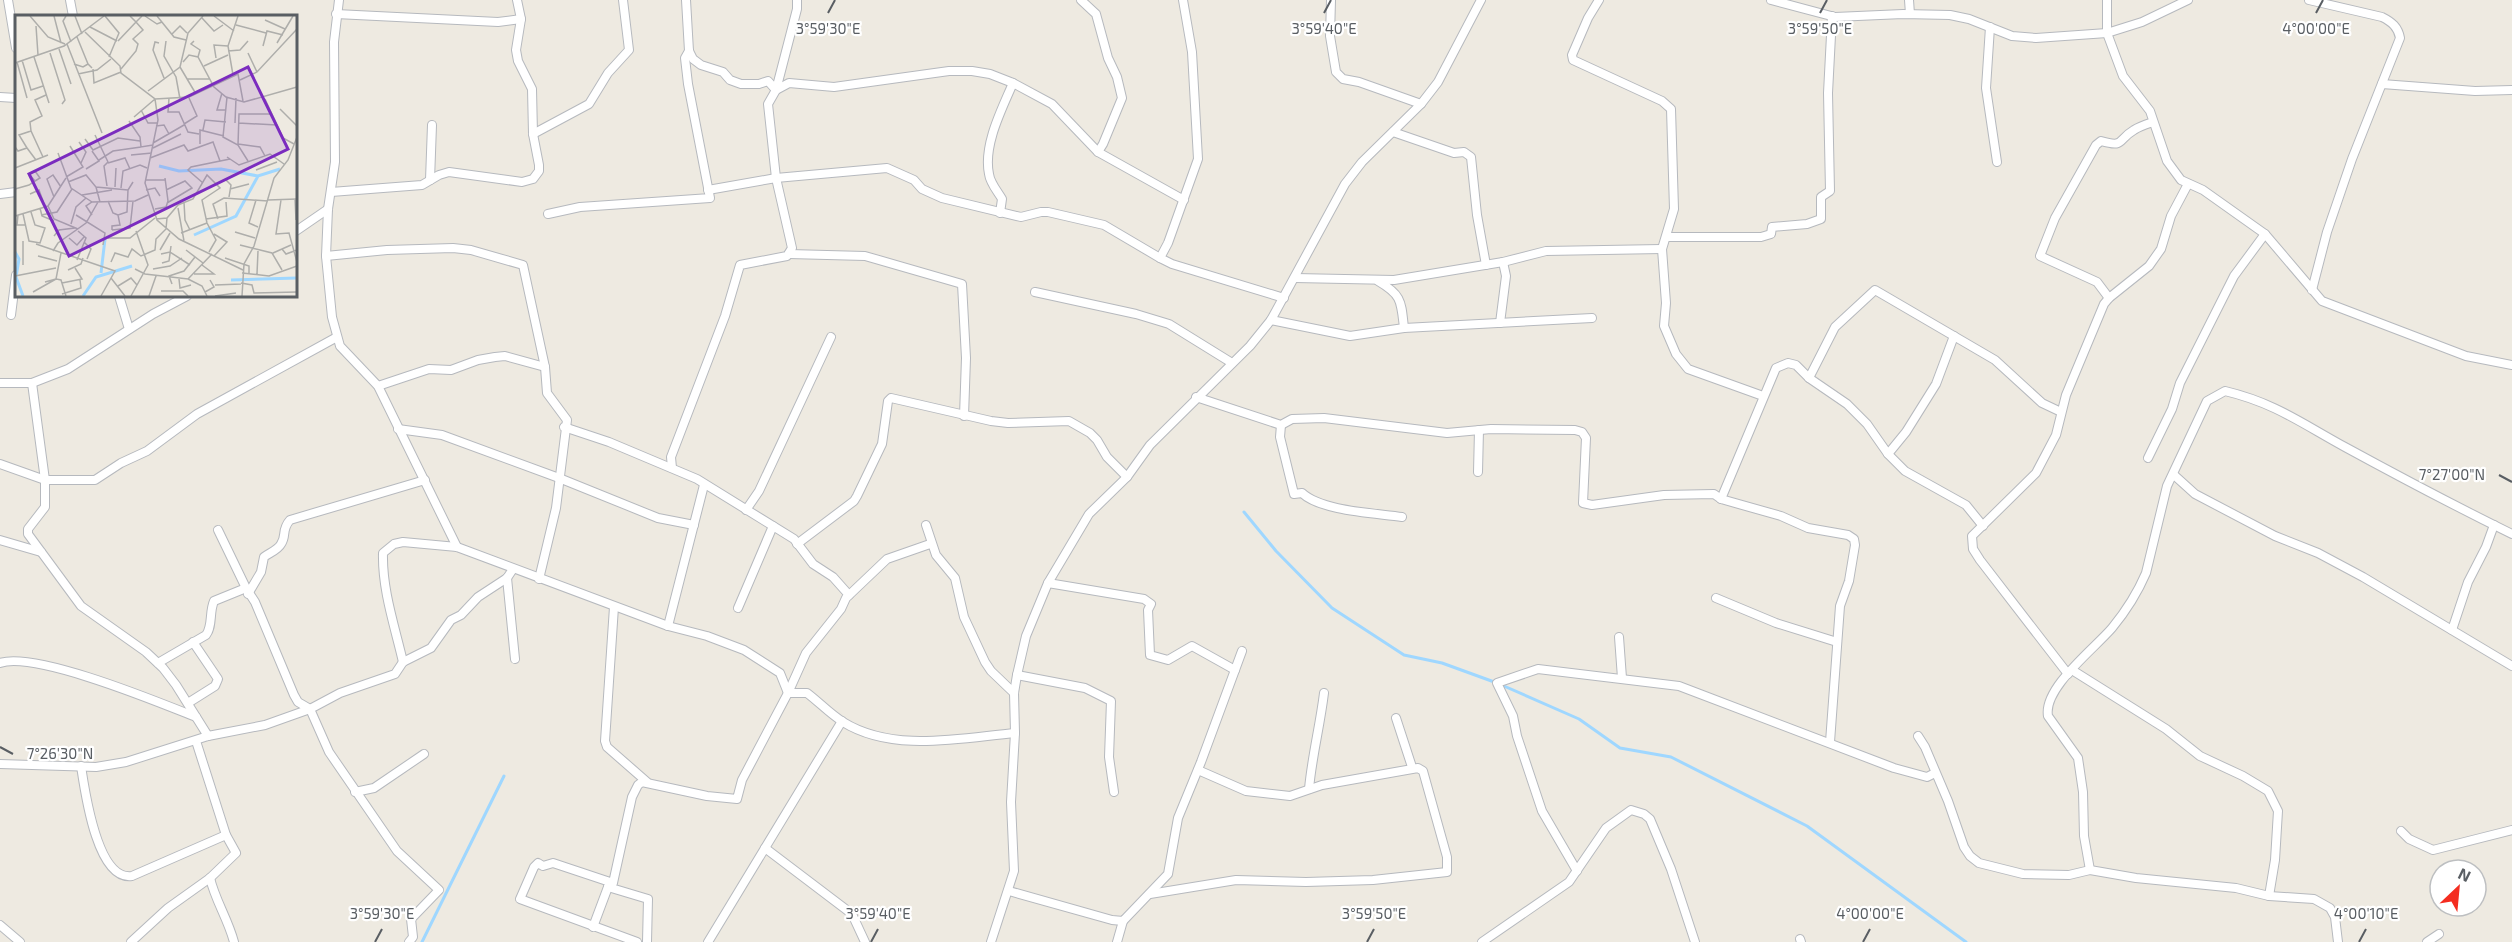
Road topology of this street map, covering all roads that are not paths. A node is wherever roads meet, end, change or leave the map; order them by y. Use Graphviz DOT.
graph roads {
  1 [pos="8,0"];
  2 [pos="70,0"];
  3 [pos="339,0"];
  4 [pos="517,0"];
  5 [pos="623,0"];
  6 [pos="686,0"];
  7 [pos="797,0"];
  8 [pos="1081,0"];
  9 [pos="1183,0"];
  10 [pos="1331,0"];
  11 [pos="1481,0"];
  12 [pos="1599,0"];
  13 [pos="1772,0"];
  14 [pos="1909,0"];
  15 [pos="2107,0"];
  16 [pos="2188,0"];
  17 [pos="2309,0"];
  18 [pos="2339,3"];
  19 [pos="336,14"];
  20 [pos="1910,14"];
  21 [pos="74,15"];
  22 [pos="1832,16"];
  23 [pos="521,19"];
  24 [pos="1990,27"];
  25 [pos="2107,33"];
  26 [pos="15,42"];
  27 [pos="689,51"];
  28 [pos="1013,83"];
  29 [pos="2382,84"];
  30 [pos="776,90"];
  31 [pos="2512,90"];
  32 [pos="0,97"];
  33 [pos="15,98"];
  34 [pos="1421,104"];
  35 [pos="2153,122"];
  36 [pos="432,125"];
  37 [pos="1393,132"];
  38 [pos="533,135"];
  39 [pos="1098,152"];
  40 [pos="1997,162"];
  41 [pos="776,178"];
  42 [pos="430,180"];
  43 [pos="2188,184"];
  44 [pos="708,190"];
  45 [pos="15,192"];
  46 [pos="331,192"];
  47 [pos="0,194"];
  48 [pos="1184,200"];
  49 [pos="328,208"];
  50 [pos="1000,213"];
  51 [pos="548,214"];
  52 [pos="297,230"];
  53 [pos="2265,234"];
  54 [pos="1668,237"];
  55 [pos="1662,249"];
  56 [pos="789,254"];
  57 [pos="326,255"];
  58 [pos="1160,258"];
  59 [pos="1503,262"];
  60 [pos="1486,265"];
  61 [pos="1295,278"];
  62 [pos="1377,281"];
  63 [pos="15,283"];
  64 [pos="2312,290"];
  65 [pos="1035,292"];
  66 [pos="119,297"];
  67 [pos="185,297"];
  68 [pos="1284,298"];
  69 [pos="2109,298"];
  70 [pos="11,315"];
  71 [pos="1592,318"];
  72 [pos="1271,320"];
  73 [pos="1500,323"];
  74 [pos="1404,328"];
  75 [pos="129,329"];
  76 [pos="1954,336"];
  77 [pos="336,337"];
  78 [pos="831,337"];
  79 [pos="1232,363"];
  80 [pos="2512,364"];
  81 [pos="545,367"];
  82 [pos="1809,378"];
  83 [pos="0,382"];
  84 [pos="32,383"];
  85 [pos="378,386"];
  86 [pos="1763,396"];
  87 [pos="1196,397"];
  88 [pos="2061,412"];
  89 [pos="964,416"];
  90 [pos="1281,424"];
  91 [pos="564,427"];
  92 [pos="398,429"];
  93 [pos="1479,430"];
  94 [pos="1888,454"];
  95 [pos="2148,458"];
  96 [pos="0,464"];
  97 [pos="672,468"];
  98 [pos="1478,472"];
  99 [pos="2174,475"];
  100 [pos="1127,477"];
  101 [pos="559,478"];
  102 [pos="45,480"];
  103 [pos="425,480"];
  104 [pos="704,485"];
  105 [pos="1721,499"];
  106 [pos="746,510"];
  107 [pos="1402,516"];
  108 [pos="694,525"];
  109 [pos="926,525"];
  110 [pos="2494,525"];
  111 [pos="773,526"];
  112 [pos="1983,526"];
  113 [pos="218,530"];
  114 [pos="2512,534"];
  115 [pos="0,540"];
  116 [pos="797,544"];
  117 [pos="930,544"];
  118 [pos="458,547"];
  119 [pos="41,552"];
  120 [pos="513,568"];
  121 [pos="507,578"];
  122 [pos="539,579"];
  123 [pos="1048,583"];
  124 [pos="247,591"];
  125 [pos="849,595"];
  126 [pos="1716,598"];
  127 [pos="614,607"];
  128 [pos="738,608"];
  129 [pos="668,626"];
  130 [pos="2452,630"];
  131 [pos="1619,637"];
  132 [pos="193,642"];
  133 [pos="1837,642"];
  134 [pos="1242,651"];
  135 [pos="514,659"];
  136 [pos="403,662"];
  137 [pos="0,663"];
  138 [pos="158,663"];
  139 [pos="2512,666"];
  140 [pos="1235,670"];
  141 [pos="2070,672"];
  142 [pos="1017,675"];
  143 [pos="1623,678"];
  144 [pos="788,693"];
  145 [pos="1014,693"];
  146 [pos="1324,693"];
  147 [pos="188,703"];
  148 [pos="310,709"];
  149 [pos="196,717"];
  150 [pos="1396,717"];
  151 [pos="842,721"];
  152 [pos="1015,733"];
  153 [pos="207,736"];
  154 [pos="1918,736"];
  155 [pos="196,741"];
  156 [pos="1830,742"];
  157 [pos="424,754"];
  158 [pos="0,764"];
  159 [pos="81,766"];
  160 [pos="1412,767"];
  161 [pos="1198,770"];
  162 [pos="1935,773"];
  163 [pos="647,782"];
  164 [pos="1309,789"];
  165 [pos="355,792"];
  166 [pos="1114,792"];
  167 [pos="2512,830"];
  168 [pos="2401,831"];
  169 [pos="226,835"];
  170 [pos="765,848"];
  171 [pos="2090,870"];
  172 [pos="1577,871"];
  173 [pos="210,878"];
  174 [pos="611,885"];
  175 [pos="1009,891"];
  176 [pos="1150,894"];
  177 [pos="2269,896"];
  178 [pos="1123,921"];
  179 [pos="0,925"];
  180 [pos="593,927"];
  181 [pos="2439,934"];
  182 [pos="20,942"];
  183 [pos="131,942"];
  184 [pos="234,942"];
  185 [pos="409,942"];
  186 [pos="637,942"];
  187 [pos="647,942"];
  188 [pos="708,942"];
  189 [pos="865,942"];
  190 [pos="992,942"];
  191 [pos="1118,942"];
  192 [pos="1482,942"];
  193 [pos="1695,942"];
  194 [pos="2338,942"];
  195 [pos="2427,942"];
  1 -- 26 [label="street"];
  2 -- 21 [label="street"];
  3 -- 19 [label="street"];
  4 -- 23 [label="street"];
  5 -- 38 [label="street"];
  6 -- 27 [label="street"];
  7 -- 30 [label="street"];
  8 -- 39 [label="street"];
  9 -- 48 [label="street"];
  10 -- 34 [label="street"];
  11 -- 34 [label="street"];
  12 -- 54 [label="street"];
  13 -- 22 [label="street"];
  14 -- 20 [label="street"];
  15 -- 25 [label="street"];
  16 -- 25 [label="street"];
  17 -- 18 [label="street"];
  18 -- 29 [label="street"];
  19 -- 23 [label="street"];
  19 -- 46 [label="street"];
  20 -- 22 [label="street"];
  20 -- 24 [label="street"];
  22 -- 54 [label="street"];
  23 -- 38 [label="street"];
  24 -- 25 [label="street"];
  24 -- 40 [label="street"];
  25 -- 35 [label="street"];
  27 -- 30 [label="street"];
  27 -- 44 [label="street"];
  28 -- 30 [label="street"];
  28 -- 39 [label="street"];
  28 -- 50 [label="street"];
  29 -- 31 [label="street"];
  29 -- 64 [label="street"];
  30 -- 41 [label="street"];
  32 -- 33 [label="street"];
  34 -- 37 [label="street"];
  35 -- 43 [label="street"];
  35 -- 69 [label="street"];
  36 -- 42 [label="street"];
  37 -- 60 [label="street"];
  37 -- 61 [label="street"];
  38 -- 42 [label="street"];
  39 -- 48 [label="street"];
  41 -- 44 [label="street"];
  41 -- 50 [label="street"];
  41 -- 56 [label="street"];
  42 -- 46 [label="street"];
  43 -- 53 [label="street"];
  43 -- 69 [label="street"];
  44 -- 51 [label="street"];
  45 -- 47 [label="street"];
  46 -- 49 [label="street"];
  48 -- 58 [label="street"];
  49 -- 52 [label="street"];
  49 -- 57 [label="street"];
  50 -- 58 [label="street"];
  53 -- 64 [label="street"];
  53 -- 95 [label="street"];
  54 -- 55 [label="street"];
  55 -- 59 [label="street"];
  55 -- 86 [label="street"];
  56 -- 89 [label="street"];
  56 -- 97 [label="street"];
  57 -- 77 [label="street"];
  57 -- 81 [label="street"];
  58 -- 68 [label="street"];
  59 -- 60 [label="street"];
  59 -- 73 [label="street"];
  60 -- 62 [label="street"];
  61 -- 62 [label="street"];
  61 -- 68 [label="street"];
  62 -- 74 [label="street"];
  63 -- 70 [label="street"];
  64 -- 80 [label="street"];
  65 -- 79 [label="street"];
  66 -- 75 [label="street"];
  67 -- 75 [label="street"];
  68 -- 72 [label="street"];
  69 -- 88 [label="street"];
  71 -- 73 [label="street"];
  72 -- 74 [label="street"];
  72 -- 79 [label="street"];
  73 -- 74 [label="street"];
  75 -- 84 [label="street"];
  76 -- 82 [label="street"];
  76 -- 88 [label="street"];
  76 -- 94 [label="street"];
  77 -- 85 [label="street"];
  77 -- 102 [label="street"];
  78 -- 106 [label="street"];
  79 -- 87 [label="street"];
  81 -- 85 [label="street"];
  81 -- 91 [label="street"];
  82 -- 86 [label="street"];
  82 -- 94 [label="street"];
  83 -- 84 [label="street"];
  84 -- 102 [label="street"];
  85 -- 92 [label="street"];
  86 -- 105 [label="street"];
  87 -- 90 [label="street"];
  87 -- 100 [label="street"];
  88 -- 112 [label="street"];
  89 -- 100 [label="street"];
  89 -- 116 [label="street"];
  90 -- 93 [label="street"];
  90 -- 107 [label="street"];
  91 -- 97 [label="street"];
  91 -- 101 [label="street"];
  92 -- 101 [label="street"];
  92 -- 103 [label="street"];
  93 -- 98 [label="street"];
  93 -- 105 [label="street"];
  94 -- 112 [label="street"];
  96 -- 102 [label="street"];
  97 -- 104 [label="street"];
  99 -- 110 [label="street"];
  99 -- 130 [label="street"];
  99 -- 141 [label="street"];
  100 -- 123 [label="street"];
  101 -- 108 [label="street"];
  101 -- 122 [label="street"];
  102 -- 119 [label="street"];
  103 -- 118 [label="street"];
  103 -- 124 [label="street"];
  104 -- 106 [label="street"];
  104 -- 108 [label="street"];
  105 -- 133 [label="street"];
  106 -- 111 [label="street"];
  108 -- 129 [label="street"];
  109 -- 117 [label="street"];
  110 -- 114 [label="street"];
  110 -- 130 [label="street"];
  111 -- 116 [label="street"];
  111 -- 128 [label="street"];
  112 -- 141 [label="street"];
  113 -- 124 [label="street"];
  115 -- 119 [label="street"];
  116 -- 125 [label="street"];
  117 -- 125 [label="street"];
  117 -- 145 [label="street"];
  118 -- 120 [label="street"];
  118 -- 136 [label="street"];
  119 -- 138 [label="street"];
  120 -- 121 [label="street"];
  120 -- 122 [label="street"];
  121 -- 135 [label="street"];
  121 -- 136 [label="street"];
  122 -- 127 [label="street"];
  123 -- 140 [label="street"];
  123 -- 142 [label="street"];
  124 -- 132 [label="street"];
  124 -- 148 [label="street"];
  125 -- 144 [label="street"];
  126 -- 133 [label="street"];
  127 -- 129 [label="street"];
  127 -- 163 [label="street"];
  129 -- 144 [label="street"];
  130 -- 139 [label="street"];
  131 -- 143 [label="street"];
  132 -- 138 [label="street"];
  132 -- 147 [label="street"];
  133 -- 156 [label="street"];
  134 -- 140 [label="street"];
  136 -- 148 [label="street"];
  137 -- 149 [label="street"];
  138 -- 147 [label="street"];
  140 -- 161 [label="street"];
  141 -- 171 [label="street"];
  141 -- 177 [label="street"];
  142 -- 145 [label="street"];
  142 -- 166 [label="street"];
  143 -- 156 [label="street"];
  143 -- 172 [label="street"];
  144 -- 151 [label="street"];
  144 -- 163 [label="street"];
  145 -- 152 [label="street"];
  146 -- 164 [label="street"];
  147 -- 149 [label="street"];
  148 -- 153 [label="street"];
  148 -- 165 [label="street"];
  149 -- 153 [label="street"];
  150 -- 160 [label="street"];
  151 -- 152 [label="street"];
  151 -- 170 [label="street"];
  152 -- 175 [label="street"];
  153 -- 155 [label="street"];
  154 -- 162 [label="street"];
  155 -- 159 [label="street"];
  155 -- 169 [label="street"];
  156 -- 162 [label="street"];
  157 -- 165 [label="street"];
  158 -- 159 [label="street"];
  159 -- 169 [label="street"];
  160 -- 164 [label="street"];
  160 -- 176 [label="street"];
  161 -- 164 [label="street"];
  161 -- 176 [label="street"];
  162 -- 171 [label="street"];
  163 -- 174 [label="street"];
  165 -- 185 [label="street"];
  167 -- 168 [label="street"];
  169 -- 173 [label="street"];
  170 -- 188 [label="street"];
  170 -- 189 [label="street"];
  171 -- 177 [label="street"];
  172 -- 192 [label="street"];
  172 -- 193 [label="street"];
  173 -- 183 [label="street"];
  173 -- 184 [label="street"];
  174 -- 180 [label="street"];
  174 -- 180 [label="street"];
  174 -- 187 [label="street"];
  175 -- 178 [label="street"];
  175 -- 190 [label="street"];
  176 -- 178 [label="street"];
  177 -- 194 [label="street"];
  178 -- 191 [label="street"];
  179 -- 182 [label="street"];
  180 -- 186 [label="street"];
  181 -- 195 [label="street"];
}
